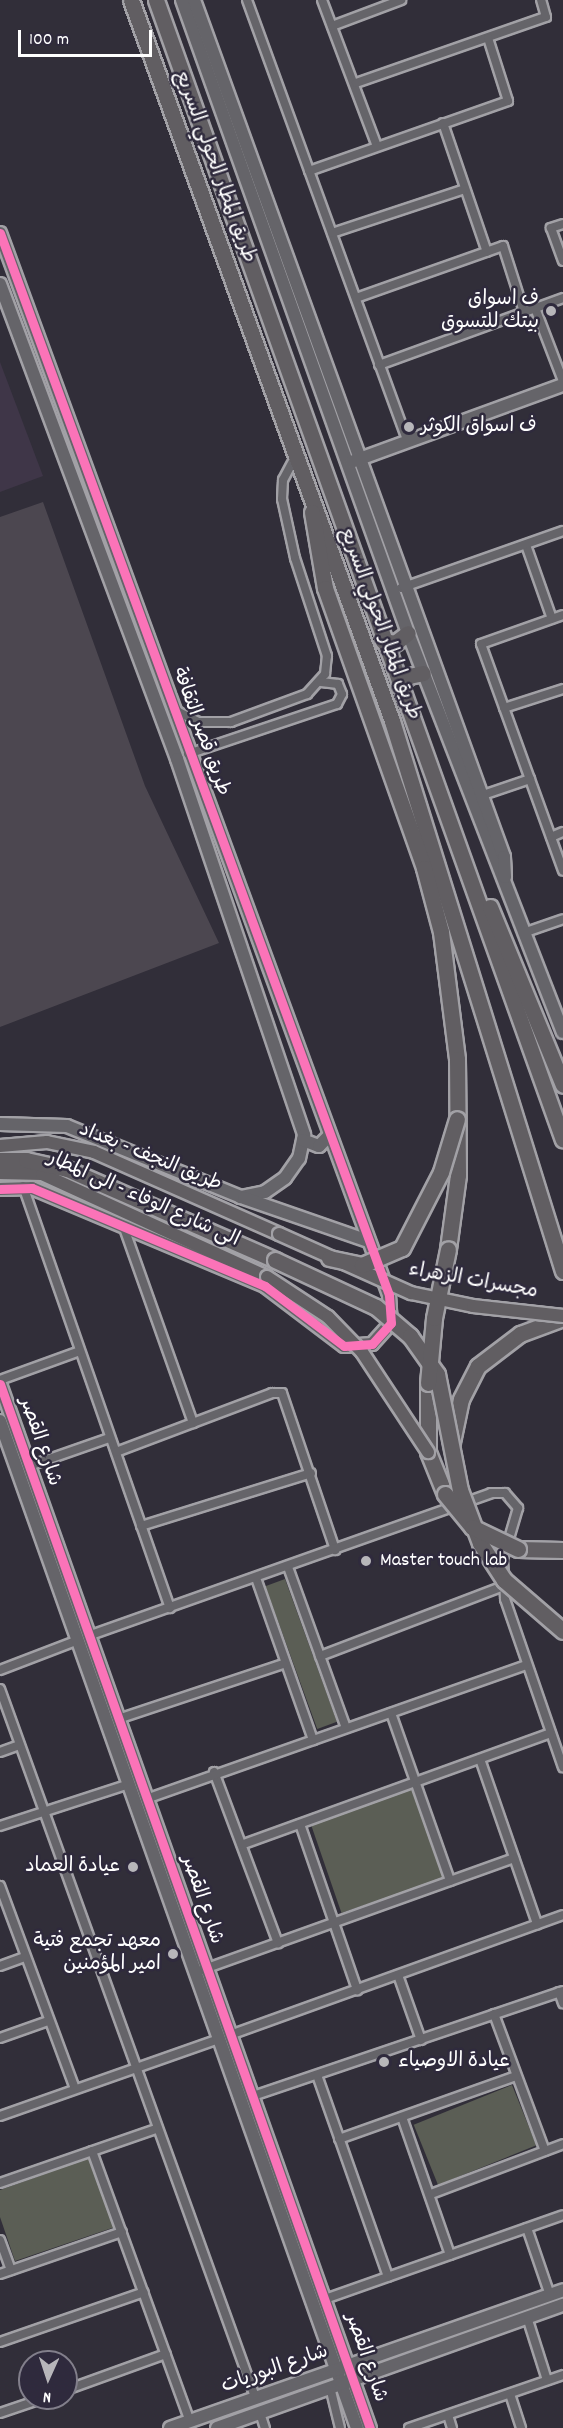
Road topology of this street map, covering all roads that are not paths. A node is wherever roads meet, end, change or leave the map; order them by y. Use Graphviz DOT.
graph roads {
  1 [pos="131,0"];
  2 [pos="156,0"];
  3 [pos="247,0"];
  4 [pos="322,0"];
  5 [pos="401,0"];
  6 [pos="541,0"];
  7 [pos="187,1"];
  8 [pos="332,26"];
  9 [pos="488,38"];
  10 [pos="356,83"];
  11 [pos="443,123"];
  12 [pos="378,146"];
  13 [pos="309,171"];
  14 [pos="465,189"];
  15 [pos="563,224"];
  16 [pos="0,233"];
  17 [pos="332,233"];
  18 [pos="487,252"];
  19 [pos="246,254"];
  20 [pos="563,261"];
  21 [pos="225,263"];
  22 [pos="0,284"];
  23 [pos="261,295"];
  24 [pos="356,298"];
  25 [pos="563,298"];
  26 [pos="239,301"];
  27 [pos="535,308"];
  28 [pos="524,312"];
  29 [pos="378,365"];
  30 [pos="563,383"];
  31 [pos="61,400"];
  32 [pos="45,407"];
  33 [pos="407,440"];
  34 [pos="296,456"];
  35 [pos="352,461"];
  36 [pos="312,499"];
  37 [pos="563,531"];
  38 [pos="526,545"];
  39 [pos="405,587"];
  40 [pos="392,591"];
  41 [pos="563,615"];
  42 [pos="552,619"];
  43 [pos="408,633"];
  44 [pos="382,641"];
  45 [pos="423,674"];
  46 [pos="321,682"];
  47 [pos="399,685"];
  48 [pos="563,688"];
  49 [pos="171,707"];
  50 [pos="504,708"];
  51 [pos="188,754"];
  52 [pos="530,779"];
  53 [pos="480,796"];
  54 [pos="441,802"];
  55 [pos="563,832"];
  56 [pos="551,837"];
  57 [pos="563,871"];
  58 [pos="505,878"];
  59 [pos="563,919"];
  60 [pos="526,932"];
  61 [pos="563,1032"];
  62 [pos="563,1085"];
  63 [pos="457,1119"];
  64 [pos="0,1124"];
  65 [pos="329,1136"];
  66 [pos="303,1140"];
  67 [pos="563,1140"];
  68 [pos="0,1146"];
  69 [pos="0,1160"];
  70 [pos="0,1173"];
  71 [pos="23,1186"];
  72 [pos="0,1189"];
  73 [pos="241,1197"];
  74 [pos="124,1228"];
  75 [pos="279,1234"];
  76 [pos="368,1241"];
  77 [pos="329,1258"];
  78 [pos="563,1271"];
  79 [pos="563,1317"];
  80 [pos="80,1351"];
  81 [pos="0,1382"];
  82 [pos="0,1421"];
  83 [pos="193,1423"];
  84 [pos="110,1438"];
  85 [pos="452,1449"];
  86 [pos="116,1452"];
  87 [pos="428,1452"];
  88 [pos="29,1466"];
  89 [pos="311,1473"];
  90 [pos="39,1512"];
  91 [pos="141,1526"];
  92 [pos="50,1543"];
  93 [pos="335,1550"];
  94 [pos="563,1550"];
  95 [pos="288,1567"];
  96 [pos="256,1578"];
  97 [pos="503,1586"];
  98 [pos="170,1608"];
  99 [pos="563,1631"];
  100 [pos="88,1636"];
  101 [pos="76,1641"];
  102 [pos="320,1656"];
  103 [pos="283,1664"];
  104 [pos="526,1665"];
  105 [pos="0,1670"];
  106 [pos="0,1689"];
  107 [pos="391,1713"];
  108 [pos="118,1719"];
  109 [pos="346,1728"];
  110 [pos="551,1733"];
  111 [pos="313,1740"];
  112 [pos="19,1745"];
  113 [pos="0,1752"];
  114 [pos="480,1759"];
  115 [pos="563,1767"];
  116 [pos="214,1772"];
  117 [pos="417,1782"];
  118 [pos="129,1784"];
  119 [pos="146,1799"];
  120 [pos="42,1811"];
  121 [pos="300,1824"];
  122 [pos="0,1826"];
  123 [pos="244,1844"];
  124 [pos="514,1858"];
  125 [pos="165,1869"];
  126 [pos="450,1881"];
  127 [pos="0,1886"];
  128 [pos="2,1896"];
  129 [pos="563,1915"];
  130 [pos="332,1923"];
  131 [pos="537,1924"];
  132 [pos="278,1943"];
  133 [pos="25,1957"];
  134 [pos="0,1966"];
  135 [pos="201,1970"];
  136 [pos="398,1975"];
  137 [pos="357,1990"];
  138 [pos="561,1991"];
  139 [pos="563,2003"];
  140 [pos="494,2014"];
  141 [pos="48,2021"];
  142 [pos="224,2037"];
  143 [pos="0,2038"];
  144 [pos="421,2040"];
  145 [pos="134,2069"];
  146 [pos="317,2074"];
  147 [pos="516,2076"];
  148 [pos="75,2089"];
  149 [pos="253,2096"];
  150 [pos="0,2116"];
  151 [pos="402,2117"];
  152 [pos="156,2129"];
  153 [pos="339,2139"];
  154 [pos="563,2144"];
  155 [pos="92,2151"];
  156 [pos="545,2151"];
  157 [pos="0,2183"];
  158 [pos="431,2194"];
  159 [pos="563,2215"];
  160 [pos="527,2228"];
  161 [pos="122,2232"];
  162 [pos="0,2240"];
  163 [pos="450,2255"];
  164 [pos="11,2270"];
  165 [pos="0,2274"];
  166 [pos="388,2277"];
  167 [pos="563,2290"];
  168 [pos="144,2292"];
  169 [pos="550,2295"];
  170 [pos="325,2299"];
  171 [pos="563,2304"];
  172 [pos="527,2317"];
  173 [pos="0,2342"];
  174 [pos="166,2354"];
  175 [pos="342,2368"];
  176 [pos="563,2375"];
  177 [pos="547,2380"];
  178 [pos="341,2383"];
  179 [pos="78,2386"];
  180 [pos="510,2394"];
  181 [pos="255,2397"];
  182 [pos="18,2407"];
  183 [pos="260,2413"];
  184 [pos="0,2414"];
  185 [pos="448,2415"];
  186 [pos="190,2421"];
  187 [pos="170,2428"];
  188 [pos="217,2428"];
  189 [pos="265,2428"];
  190 [pos="340,2428"];
  191 [pos="357,2428"];
  192 [pos="370,2428"];
  193 [pos="409,2428"];
  194 [pos="452,2428"];
  195 [pos="521,2428"];
  1 -- 21 [label="highway, طريق المطار الحولي السريع"];
  2 -- 19 [label="highway, طريق المطار الحولي السريع"];
  3 -- 13 [label="street"];
  4 -- 8 [label="street"];
  5 -- 8 [label="street"];
  6 -- 9 [label="street"];
  7 -- 35 [label="street"];
  8 -- 10 [label="street"];
  9 -- 10 [label="street"];
  9 -- 11 [label="street"];
  10 -- 12 [label="street"];
  11 -- 12 [label="street"];
  11 -- 14 [label="street"];
  12 -- 13 [label="street"];
  13 -- 17 [label="street"];
  14 -- 17 [label="street"];
  14 -- 18 [label="street"];
  15 -- 20 [label="street"];
  16 -- 31 [label="street, طريق قصر الثقافة"];
  17 -- 24 [label="street"];
  18 -- 24 [label="street"];
  18 -- 28 [label="street"];
  19 -- 21 [label="highway"];
  19 -- 23 [label="highway, طريق المطار الحولي السريع"];
  21 -- 26 [label="highway, طريق المطار الحولي السريع"];
  22 -- 32 [label="street, طريق قصر الثقافة"];
  23 -- 26 [label="highway"];
  23 -- 44 [label="highway, طريق المطار الحولي السريع"];
  24 -- 29 [label="street"];
  25 -- 27 [label="street"];
  26 -- 34 [label="highway, طريق المطار الحولي السريع"];
  27 -- 28 [label="street"];
  27 -- 30 [label="street"];
  28 -- 29 [label="street"];
  29 -- 33 [label="street"];
  30 -- 33 [label="street"];
  31 -- 32 [label="street"];
  31 -- 49 [label="street, طريق قصر الثقافة"];
  32 -- 66 [label="street, طريق قصر الثقافة"];
  33 -- 35 [label="street"];
  34 -- 36 [label="highway, طريق المطار الحولي السريع"];
  34 -- 46 [label="street"];
  35 -- 39 [label="street"];
  35 -- 40 [label="street"];
  36 -- 63 [label="highway"];
  36 -- 78 [label="highway, طريق المطار الحولي السريع"];
  37 -- 38 [label="street"];
  38 -- 39 [label="street"];
  38 -- 42 [label="street"];
  39 -- 40 [label="street"];
  39 -- 53 [label="street"];
  40 -- 43 [label="street"];
  41 -- 42 [label="street"];
  42 -- 50 [label="street"];
  43 -- 44 [label="highway"];
  43 -- 45 [label="street"];
  44 -- 47 [label="highway, طريق المطار الحولي السريع"];
  45 -- 47 [label="highway"];
  45 -- 58 [label="street"];
  46 -- 49 [label="street"];
  46 -- 51 [label="street"];
  47 -- 54 [label="highway, طريق المطار الحولي السريع"];
  48 -- 50 [label="street"];
  49 -- 51 [label="street, طريق قصر الثقافة"];
  50 -- 52 [label="street"];
  51 -- 65 [label="street, طريق قصر الثقافة"];
  52 -- 53 [label="street"];
  52 -- 56 [label="street"];
  53 -- 58 [label="street"];
  54 -- 62 [label="highway"];
  54 -- 67 [label="highway, طريق المطار الحولي السريع"];
  55 -- 56 [label="street"];
  56 -- 57 [label="street"];
  58 -- 60 [label="street"];
  59 -- 60 [label="street"];
  60 -- 61 [label="street"];
  63 -- 77 [label="highway, bridge"];
  63 -- 87 [label="highway, bridge"];
  64 -- 73 [label="street"];
  65 -- 66 [label="street"];
  65 -- 76 [label="street, طريق قصر الثقافة"];
  66 -- 73 [label="street, طريق قصر الثقافة"];
  68 -- 75 [label="main road, طريق النجف - بغداد"];
  69 -- 85 [label="highway, bridge"];
  70 -- 87 [label="main road, الى شارع الوفاء - الى المطار, bridge"];
  71 -- 72 [label="street"];
  71 -- 74 [label="street, طريق قصر الثقافة"];
  71 -- 80 [label="street"];
  73 -- 76 [label="street"];
  74 -- 76 [label="street, طريق قصر الثقافة"];
  74 -- 83 [label="street"];
  75 -- 77 [label="main road, مجسرات الزهراء, bridge"];
  77 -- 79 [label="main road, مجسرات الزهراء, bridge"];
  79 -- 85 [label="highway, bridge"];
  80 -- 81 [label="street"];
  80 -- 84 [label="street"];
  81 -- 88 [label="street, شارع القصر"];
  82 -- 90 [label="street, شارع القصر"];
  83 -- 86 [label="street"];
  83 -- 89 [label="street"];
  84 -- 86 [label="street"];
  84 -- 88 [label="street"];
  85 -- 99 [label="highway, bridge"];
  86 -- 91 [label="street"];
  87 -- 94 [label="highway, bridge"];
  88 -- 90 [label="street, شارع القصر"];
  89 -- 91 [label="street"];
  89 -- 93 [label="street"];
  90 -- 92 [label="street, شارع القصر"];
  91 -- 98 [label="street"];
  92 -- 100 [label="street, شارع القصر"];
  92 -- 101 [label="street, شارع القصر"];
  93 -- 95 [label="street"];
  93 -- 97 [label="street"];
  95 -- 96 [label="street"];
  95 -- 102 [label="street"];
  96 -- 98 [label="street"];
  96 -- 103 [label="street"];
  97 -- 102 [label="street"];
  97 -- 104 [label="street"];
  98 -- 100 [label="street"];
  100 -- 108 [label="street, شارع القصر"];
  101 -- 105 [label="street"];
  101 -- 118 [label="street, شارع القصر"];
  102 -- 109 [label="street"];
  103 -- 108 [label="street"];
  103 -- 111 [label="street"];
  104 -- 107 [label="street"];
  104 -- 110 [label="street"];
  106 -- 112 [label="street"];
  107 -- 109 [label="street"];
  107 -- 117 [label="street"];
  108 -- 119 [label="street, شارع القصر"];
  109 -- 111 [label="street"];
  110 -- 114 [label="street"];
  110 -- 115 [label="street"];
  111 -- 116 [label="street"];
  112 -- 113 [label="street"];
  112 -- 120 [label="street"];
  114 -- 117 [label="street"];
  114 -- 124 [label="street"];
  116 -- 119 [label="street"];
  116 -- 123 [label="street"];
  117 -- 121 [label="street"];
  117 -- 126 [label="street"];
  118 -- 120 [label="street"];
  118 -- 125 [label="street, شارع القصر"];
  119 -- 125 [label="street, شارع القصر"];
  120 -- 122 [label="street"];
  120 -- 145 [label="street"];
  121 -- 123 [label="street"];
  121 -- 130 [label="street"];
  123 -- 132 [label="street"];
  124 -- 126 [label="street"];
  124 -- 131 [label="street"];
  125 -- 135 [label="street, شارع القصر"];
  126 -- 130 [label="street"];
  127 -- 128 [label="street"];
  128 -- 133 [label="street"];
  129 -- 131 [label="street"];
  130 -- 132 [label="street"];
  130 -- 137 [label="street"];
  131 -- 136 [label="street"];
  132 -- 135 [label="street"];
  133 -- 134 [label="street"];
  133 -- 141 [label="street"];
  135 -- 142 [label="street, شارع القصر"];
  136 -- 137 [label="street"];
  136 -- 144 [label="street"];
  137 -- 142 [label="street"];
  138 -- 139 [label="street"];
  138 -- 140 [label="street"];
  140 -- 144 [label="street"];
  140 -- 147 [label="street"];
  141 -- 143 [label="street"];
  141 -- 148 [label="street"];
  142 -- 145 [label="street"];
  142 -- 149 [label="street, شارع القصر"];
  142 -- 175 [label="street, شارع القصر"];
  144 -- 146 [label="street"];
  145 -- 148 [label="street"];
  145 -- 152 [label="street"];
  146 -- 149 [label="street"];
  146 -- 153 [label="street"];
  147 -- 151 [label="street"];
  147 -- 156 [label="street"];
  148 -- 150 [label="street"];
  149 -- 170 [label="street, شارع القصر"];
  151 -- 153 [label="street"];
  151 -- 158 [label="street"];
  152 -- 155 [label="street"];
  152 -- 181 [label="street"];
  153 -- 166 [label="street"];
  154 -- 156 [label="street"];
  155 -- 157 [label="street"];
  155 -- 161 [label="street"];
  156 -- 158 [label="street"];
  158 -- 163 [label="street"];
  159 -- 160 [label="street"];
  160 -- 163 [label="street"];
  160 -- 169 [label="street"];
  161 -- 164 [label="street"];
  161 -- 168 [label="street"];
  162 -- 164 [label="street"];
  163 -- 166 [label="street"];
  164 -- 165 [label="street"];
  166 -- 170 [label="street"];
  167 -- 169 [label="street, شارع البوريات"];
  168 -- 173 [label="street"];
  168 -- 174 [label="street"];
  169 -- 175 [label="street, شارع البوريات"];
  170 -- 175 [label="street, شارع القصر"];
  171 -- 172 [label="street, شارع البوريات"];
  172 -- 177 [label="street"];
  172 -- 178 [label="street, شارع البوريات"];
  174 -- 179 [label="street"];
  174 -- 186 [label="street"];
  175 -- 178 [label="street, شارع القصر"];
  175 -- 181 [label="street, شارع البوريات"];
  176 -- 177 [label="street"];
  177 -- 180 [label="street"];
  178 -- 183 [label="street, شارع البوريات"];
  178 -- 190 [label="street"];
  178 -- 191 [label="street, شارع القصر"];
  178 -- 192 [label="street, شارع القصر"];
  180 -- 185 [label="street"];
  180 -- 195 [label="street"];
  181 -- 186 [label="street, شارع البوريات"];
  182 -- 184 [label="street"];
  183 -- 188 [label="street, شارع البوريات"];
  183 -- 189 [label="street"];
  185 -- 193 [label="street"];
  185 -- 194 [label="street"];
  186 -- 187 [label="street, شارع البوريات"];
}
